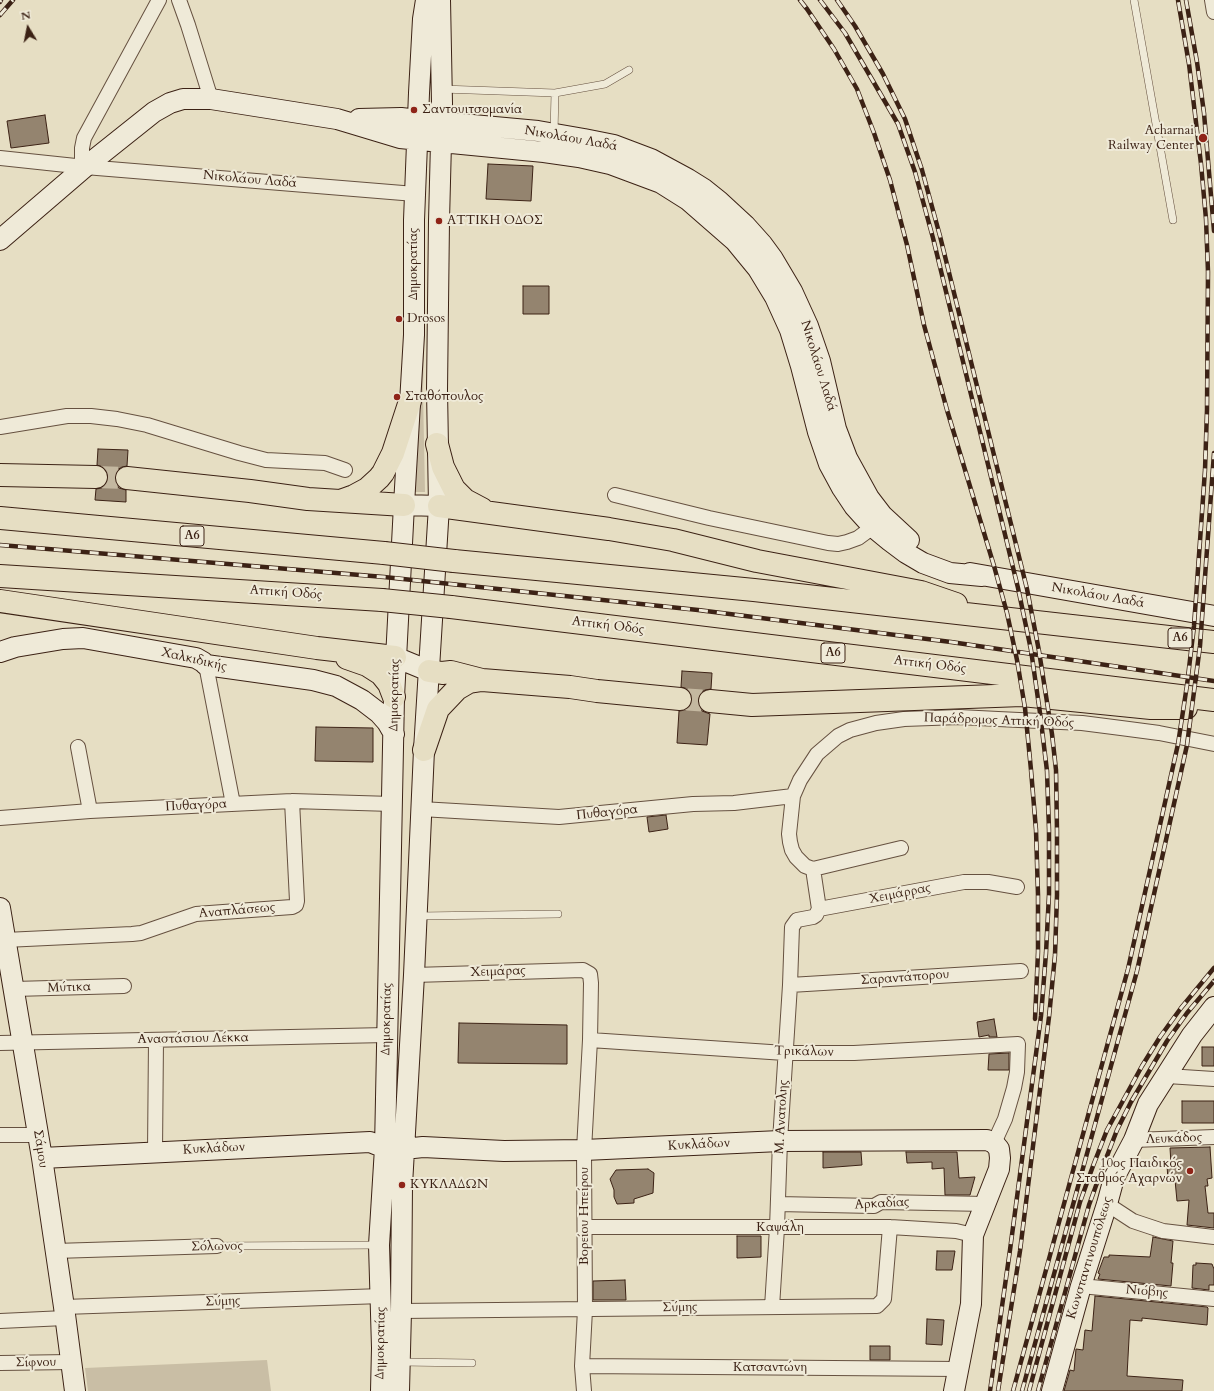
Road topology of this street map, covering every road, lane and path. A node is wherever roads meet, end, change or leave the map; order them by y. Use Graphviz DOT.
graph roads {
  1 [pos="159,0"];
  2 [pos="179,0"];
  3 [pos="426,0"];
  4 [pos="440,0"];
  5 [pos="1134,0"];
  6 [pos="629,70"];
  7 [pos="442,89"];
  8 [pos="555,93"];
  9 [pos="211,99"];
  10 [pos="338,119"];
  11 [pos="418,120"];
  12 [pos="441,122"];
  13 [pos="554,134"];
  14 [pos="418,140"];
  15 [pos="441,143"];
  16 [pos="0,158"];
  17 [pos="85,167"];
  18 [pos="415,194"];
  19 [pos="1172,220"];
  20 [pos="0,240"];
  21 [pos="410,401"];
  22 [pos="0,427"];
  23 [pos="437,444"];
  24 [pos="345,470"];
  25 [pos="0,475"];
  26 [pos="96,477"];
  27 [pos="127,478"];
  28 [pos="615,495"];
  29 [pos="338,501"];
  30 [pos="404,505"];
  31 [pos="439,506"];
  32 [pos="496,514"];
  33 [pos="0,518"];
  34 [pos="873,527"];
  35 [pos="0,576"];
  36 [pos="982,576"];
  37 [pos="0,601"];
  38 [pos="1214,616"];
  39 [pos="995,617"];
  40 [pos="1214,642"];
  41 [pos="317,648"];
  42 [pos="0,652"];
  43 [pos="395,657"];
  44 [pos="206,665"];
  45 [pos="429,671"];
  46 [pos="482,680"];
  47 [pos="394,697"];
  48 [pos="680,699"];
  49 [pos="1214,700"];
  50 [pos="710,701"];
  51 [pos="1214,708"];
  52 [pos="394,734"];
  53 [pos="1214,744"];
  54 [pos="78,748"];
  55 [pos="424,750"];
  56 [pos="793,796"];
  57 [pos="292,801"];
  58 [pos="233,804"];
  59 [pos="392,804"];
  60 [pos="421,809"];
  61 [pos="90,811"];
  62 [pos="0,818"];
  63 [pos="901,848"];
  64 [pos="813,868"];
  65 [pos="1017,887"];
  66 [pos="0,908"];
  67 [pos="819,909"];
  68 [pos="558,914"];
  69 [pos="416,916"];
  70 [pos="792,927"];
  71 [pos="3,934"];
  72 [pos="583,970"];
  73 [pos="1021,971"];
  74 [pos="414,974"];
  75 [pos="790,985"];
  76 [pos="124,986"];
  77 [pos="14,989"];
  78 [pos="1214,1008"];
  79 [pos="387,1035"];
  80 [pos="156,1040"];
  81 [pos="590,1040"];
  82 [pos="0,1043"];
  83 [pos="23,1043"];
  84 [pos="786,1053"];
  85 [pos="1167,1076"];
  86 [pos="1214,1078"];
  87 [pos="0,1135"];
  88 [pos="38,1135"];
  89 [pos="1214,1137"];
  90 [pos="1134,1140"];
  91 [pos="780,1141"];
  92 [pos="994,1143"];
  93 [pos="395,1149"];
  94 [pos="584,1150"];
  95 [pos="155,1152"];
  96 [pos="42,1158"];
  97 [pos="778,1204"];
  98 [pos="986,1204"];
  99 [pos="1107,1204"];
  100 [pos="890,1227"];
  101 [pos="586,1228"];
  102 [pos="777,1228"];
  103 [pos="973,1235"];
  104 [pos="1214,1237"];
  105 [pos="379,1245"];
  106 [pos="217,1246"];
  107 [pos="55,1251"];
  108 [pos="1081,1286"];
  109 [pos="382,1296"];
  110 [pos="1214,1298"];
  111 [pos="772,1307"];
  112 [pos="585,1310"];
  113 [pos="401,1311"];
  114 [pos="65,1313"];
  115 [pos="0,1321"];
  116 [pos="71,1362"];
  117 [pos="399,1362"];
  118 [pos="472,1363"];
  119 [pos="0,1364"];
  120 [pos="582,1366"];
  121 [pos="958,1369"];
  122 [pos="75,1391"];
  123 [pos="380,1391"];
  124 [pos="398,1391"];
  125 [pos="584,1391"];
  126 [pos="954,1391"];
  127 [pos="1052,1391"];
  1 -- 17 [label="street"];
  2 -- 9 [label="street"];
  3 -- 11 [label="street, Δημοκρατίας"];
  4 -- 7 [label="street, Δημοκρατίας"];
  5 -- 19 [label="lane"];
  6 -- 8 [label="lane"];
  7 -- 8 [label="lane"];
  7 -- 12 [label="street, Δημοκρατίας"];
  8 -- 13 [label="lane"];
  9 -- 10 [label="street, Νικολάου Λαδά"];
  9 -- 17 [label="street, Νικολάου Λαδά"];
  10 -- 11 [label="street, Νικολάου Λαδά"];
  10 -- 14 [label="street, Νικολάου Λαδά"];
  11 -- 12 [label="street, Νικολάου Λαδά"];
  11 -- 14 [label="street, Δημοκρατίας"];
  12 -- 13 [label="street, Νικολάου Λαδά"];
  12 -- 15 [label="street, Δημοκρατίας"];
  13 -- 36 [label="street, Νικολάου Λαδά"];
  14 -- 15 [label="street, Νικολάου Λαδά"];
  14 -- 18 [label="street, Δημοκρατίας"];
  15 -- 23 [label="street, Δημοκρατίας"];
  15 -- 34 [label="street, Νικολάου Λαδά"];
  16 -- 17 [label="street, Νικολάου Λαδά"];
  17 -- 18 [label="street, Νικολάου Λαδά"];
  17 -- 20 [label="street, Νικολάου Λαδά"];
  18 -- 21 [label="street, Δημοκρατίας"];
  21 -- 29 [label="highway"];
  21 -- 30 [label="street, Δημοκρατίας"];
  22 -- 24 [label="street"];
  23 -- 31 [label="street, Δημοκρατίας"];
  23 -- 32 [label="highway"];
  25 -- 26 [label="highway"];
  27 -- 29 [label="highway"];
  28 -- 34 [label="street"];
  29 -- 30 [label="highway"];
  30 -- 31 [label="street"];
  30 -- 43 [label="street, Δημοκρατίας"];
  31 -- 32 [label="highway"];
  31 -- 45 [label="street, Δημοκρατίας"];
  32 -- 39 [label="highway"];
  33 -- 39 [label="highway, Α6, bridge"];
  34 -- 36 [label="street, Νικολάου Λαδά"];
  35 -- 49 [label="highway, Αττική Οδός / Α6, bridge"];
  36 -- 38 [label="street, Νικολάου Λαδά"];
  37 -- 41 [label="highway"];
  39 -- 40 [label="highway, Α6"];
  41 -- 43 [label="highway"];
  41 -- 47 [label="highway"];
  42 -- 44 [label="street, Χαλκιδικής"];
  43 -- 45 [label="street"];
  43 -- 47 [label="street, Δημοκρατίας"];
  44 -- 52 [label="street, Χαλκιδικής"];
  44 -- 58 [label="street"];
  45 -- 46 [label="highway"];
  45 -- 55 [label="street, Δημοκρατίας"];
  46 -- 48 [label="highway"];
  46 -- 55 [label="highway"];
  47 -- 52 [label="street, Δημοκρατίας"];
  50 -- 51 [label="highway"];
  52 -- 59 [label="street, Δημοκρατίας"];
  53 -- 56 [label="street, Παράδρομος Αττική Οδός"];
  54 -- 61 [label="street"];
  55 -- 60 [label="street, Δημοκρατίας"];
  56 -- 60 [label="street, Πυθαγόρα"];
  56 -- 64 [label="street, Παράδρομος Αττική Οδός"];
  57 -- 58 [label="street, Πυθαγόρα"];
  57 -- 59 [label="street, Πυθαγόρα"];
  57 -- 71 [label="street, Αναπλάσεως"];
  58 -- 61 [label="street, Πυθαγόρα"];
  59 -- 79 [label="street, Δημοκρατίας"];
  60 -- 69 [label="street, Δημοκρατίας"];
  61 -- 62 [label="street, Πυθαγόρα"];
  63 -- 64 [label="street"];
  64 -- 67 [label="street"];
  65 -- 67 [label="street, Χειμάρρας"];
  66 -- 71 [label="street, Σάμου"];
  67 -- 70 [label="street, Χειμάρρας"];
  68 -- 69 [label="lane"];
  69 -- 74 [label="street, Δημοκρατίας"];
  70 -- 75 [label="street, Μ. Ανατολης"];
  71 -- 77 [label="street, Σάμου"];
  72 -- 74 [label="street, Χειμάρας"];
  72 -- 81 [label="street, Βορείου Ηπείρου"];
  73 -- 75 [label="street, Σαραντάπορου"];
  74 -- 93 [label="street, Δημοκρατίας"];
  75 -- 84 [label="street, Μ. Ανατολης"];
  76 -- 77 [label="street, Μύτικα"];
  77 -- 83 [label="street, Σάμου"];
  78 -- 85 [label="street, Κωνσταντινουπόλεως"];
  79 -- 80 [label="street, Αναστάσιου Λέκκα"];
  79 -- 93 [label="street, Δημοκρατίας"];
  80 -- 83 [label="street, Αναστάσιου Λέκκα"];
  80 -- 95 [label="street"];
  81 -- 84 [label="street, Τρικάλων"];
  81 -- 94 [label="street, Βορείου Ηπείρου"];
  82 -- 83 [label="street, Αναστάσιου Λέκκα"];
  83 -- 88 [label="street, Σάμου"];
  84 -- 91 [label="street, Μ. Ανατολης"];
  84 -- 92 [label="street, Τρικάλων"];
  85 -- 86 [label="street"];
  85 -- 90 [label="street, Κωνσταντινουπόλεως"];
  87 -- 88 [label="street"];
  88 -- 96 [label="street, Σάμου"];
  89 -- 90 [label="street, Λευκάδος"];
  90 -- 99 [label="street, Κωνσταντινουπόλεως"];
  91 -- 92 [label="street, Κυκλάδων"];
  91 -- 94 [label="street, Κυκλάδων"];
  91 -- 97 [label="street, Μ. Ανατολης"];
  92 -- 98 [label="street"];
  93 -- 94 [label="street, Κυκλάδων"];
  93 -- 95 [label="street, Κυκλάδων"];
  93 -- 105 [label="street, Δημοκρατίας"];
  93 -- 113 [label="street, Δημοκρατίας"];
  94 -- 101 [label="street, Βορείου Ηπείρου"];
  95 -- 96 [label="street, Κυκλάδων"];
  96 -- 107 [label="street, Σάμου"];
  97 -- 98 [label="street, Αρκαδίας"];
  97 -- 102 [label="street, Μ. Ανατολης"];
  98 -- 103 [label="street"];
  99 -- 104 [label="street"];
  99 -- 108 [label="street, Κωνσταντινουπόλεως"];
  100 -- 102 [label="street, Καψάλη"];
  100 -- 103 [label="street, Καψάλη"];
  100 -- 111 [label="street, Σύμης"];
  101 -- 102 [label="street, Καψάλη"];
  101 -- 112 [label="street, Βορείου Ηπείρου"];
  102 -- 111 [label="street, Μ. Ανατολης"];
  103 -- 121 [label="street"];
  105 -- 106 [label="lane, Σόλωνος"];
  105 -- 109 [label="street, Δημοκρατίας"];
  106 -- 107 [label="street, Σόλωνος"];
  107 -- 114 [label="street, Σάμου"];
  108 -- 110 [label="street, Νιόβης"];
  108 -- 127 [label="street, Κωνσταντινουπόλεως"];
  109 -- 114 [label="street, Σύμης"];
  109 -- 123 [label="street, Δημοκρατίας"];
  111 -- 112 [label="street, Σύμης"];
  112 -- 113 [label="street, Σύμης"];
  112 -- 120 [label="street, Βορείου Ηπείρου"];
  113 -- 117 [label="street, Δημοκρατίας"];
  114 -- 115 [label="street, Σύμης"];
  114 -- 116 [label="street, Σάμου"];
  116 -- 119 [label="street, Σίφνου"];
  116 -- 122 [label="street, Σάμου"];
  117 -- 118 [label="lane"];
  117 -- 124 [label="street, Δημοκρατίας"];
  120 -- 121 [label="street, Κατσαντώνη"];
  120 -- 125 [label="street, Βορείου Ηπείρου"];
  121 -- 126 [label="street"];
}
